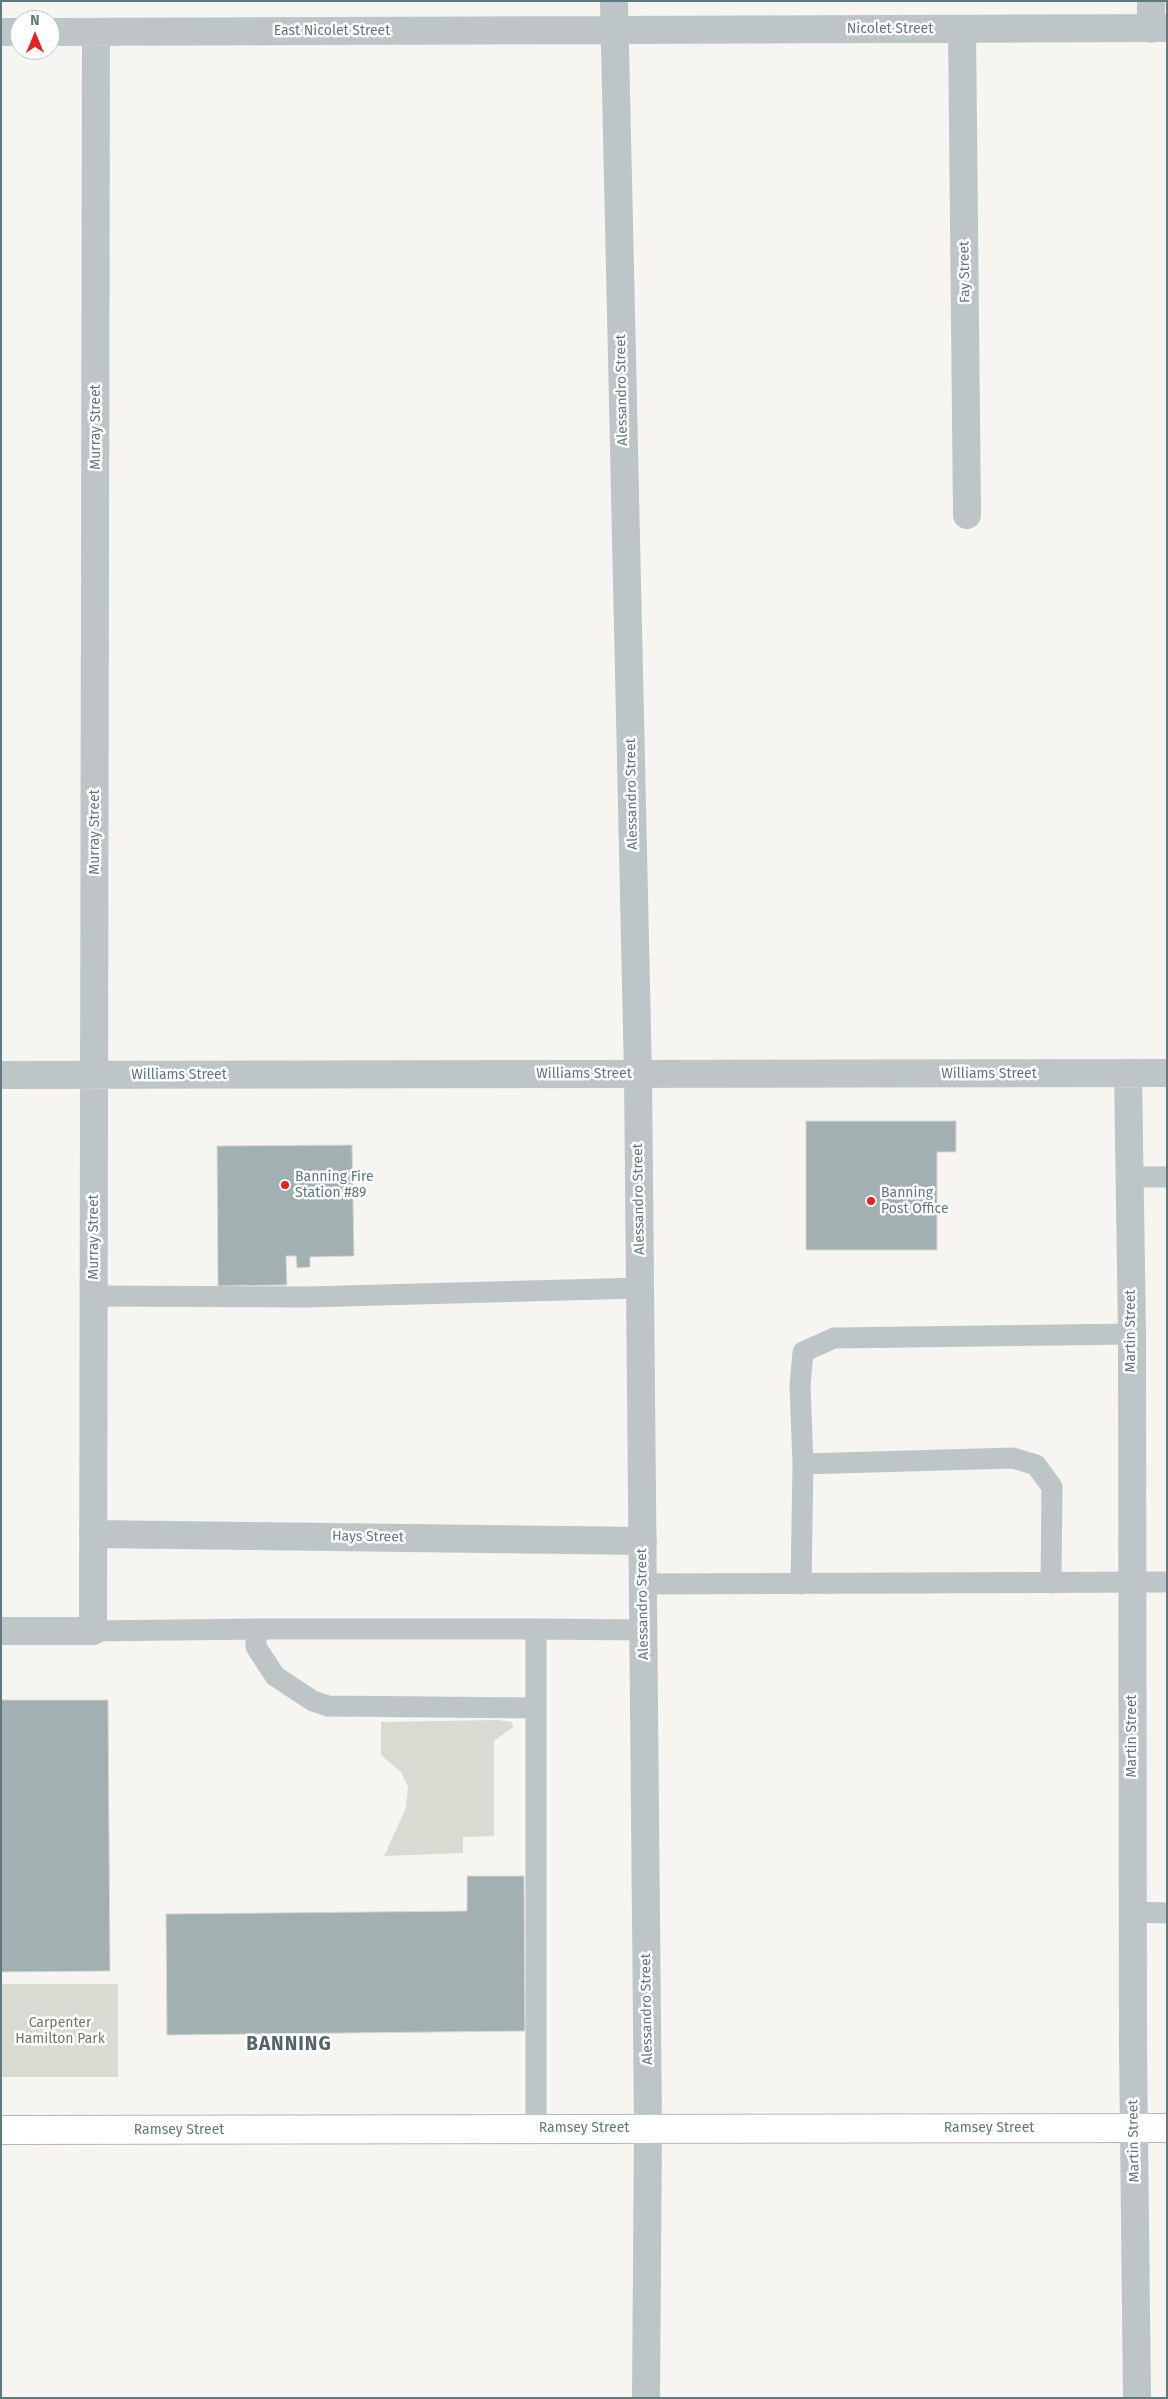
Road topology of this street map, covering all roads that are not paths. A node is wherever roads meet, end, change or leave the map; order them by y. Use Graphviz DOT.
graph roads {
  1 [pos="614,1"];
  2 [pos="1151,1"];
  3 [pos="1159,28"];
  4 [pos="962,29"];
  5 [pos="614,30"];
  6 [pos="60,32"];
  7 [pos="96,32"];
  8 [pos="967,515"];
  9 [pos="1167,1073"];
  10 [pos="638,1074"];
  11 [pos="1128,1074"];
  12 [pos="1,1075"];
  13 [pos="94,1075"];
  14 [pos="1130,1177"];
  15 [pos="1167,1177"];
  16 [pos="640,1288"];
  17 [pos="93,1296"];
  18 [pos="1132,1334"];
  19 [pos="803,1464"];
  20 [pos="93,1534"];
  21 [pos="643,1541"];
  22 [pos="1132,1582"];
  23 [pos="1167,1582"];
  24 [pos="1051,1583"];
  25 [pos="645,1584"];
  26 [pos="801,1584"];
  27 [pos="260,1628"];
  28 [pos="536,1629"];
  29 [pos="644,1630"];
  30 [pos="1,1631"];
  31 [pos="93,1631"];
  32 [pos="536,1708"];
  33 [pos="1132,1912"];
  34 [pos="1167,1913"];
  35 [pos="648,2128"];
  36 [pos="1134,2128"];
  37 [pos="1167,2128"];
  38 [pos="536,2129"];
  39 [pos="1,2130"];
  40 [pos="646,2398"];
  41 [pos="1137,2398"];
  1 -- 5 [label="street, Alessandro Street"];
  2 -- 3 [label="street"];
  3 -- 4 [label="street, Nicolet Street"];
  4 -- 5 [label="street, Nicolet Street"];
  4 -- 8 [label="street, Fay Street"];
  5 -- 7 [label="street, East Nicolet Street"];
  5 -- 10 [label="street, Alessandro Street"];
  6 -- 7 [label="street, East Nicolet Street"];
  7 -- 13 [label="street, Murray Street"];
  9 -- 11 [label="street, Williams Street"];
  10 -- 11 [label="street, Williams Street"];
  10 -- 13 [label="street, Williams Street"];
  10 -- 16 [label="street, Alessandro Street"];
  11 -- 14 [label="street, Martin Street"];
  12 -- 13 [label="street, Williams Street"];
  13 -- 17 [label="street, Murray Street"];
  14 -- 15 [label="lane"];
  14 -- 18 [label="street, Martin Street"];
  16 -- 17 [label="lane"];
  16 -- 21 [label="street, Alessandro Street"];
  17 -- 20 [label="street, Murray Street"];
  18 -- 19 [label="lane"];
  18 -- 22 [label="street, Martin Street"];
  19 -- 24 [label="lane"];
  19 -- 26 [label="lane"];
  20 -- 21 [label="street, Hays Street"];
  20 -- 31 [label="street, Murray Street"];
  21 -- 25 [label="street, Alessandro Street"];
  22 -- 23 [label="lane"];
  22 -- 24 [label="lane"];
  22 -- 33 [label="street, Martin Street"];
  24 -- 26 [label="lane"];
  25 -- 26 [label="lane"];
  25 -- 29 [label="street, Alessandro Street"];
  27 -- 28 [label="lane"];
  27 -- 31 [label="lane"];
  27 -- 32 [label="lane"];
  28 -- 29 [label="lane"];
  28 -- 32 [label="lane"];
  29 -- 35 [label="street, Alessandro Street"];
  30 -- 31 [label="street"];
  32 -- 38 [label="lane"];
  33 -- 34 [label="lane"];
  33 -- 36 [label="street, Martin Street"];
  35 -- 36 [label="main road, Ramsey Street"];
  35 -- 38 [label="main road, Ramsey Street"];
  35 -- 40 [label="street, Alessandro Street"];
  36 -- 37 [label="main road, Ramsey Street"];
  36 -- 41 [label="street, Martin Street"];
  38 -- 39 [label="main road, Ramsey Street"];
}
